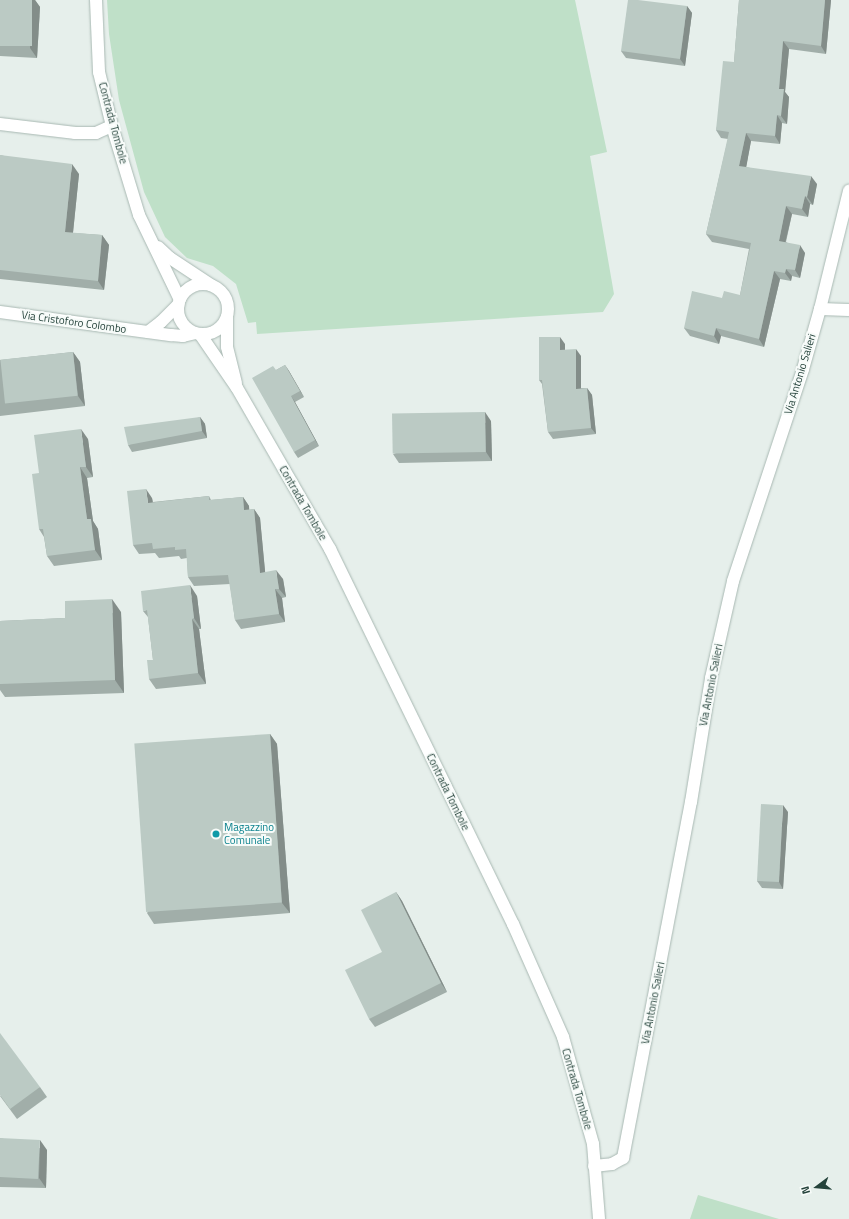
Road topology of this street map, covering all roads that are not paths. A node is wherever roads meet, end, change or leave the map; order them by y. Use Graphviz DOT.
graph roads {
  1 [pos="96,0"];
  2 [pos="0,124"];
  3 [pos="112,126"];
  4 [pos="849,192"];
  5 [pos="152,242"];
  6 [pos="212,286"];
  7 [pos="179,302"];
  8 [pos="820,310"];
  9 [pos="849,310"];
  10 [pos="0,312"];
  11 [pos="227,317"];
  12 [pos="148,332"];
  13 [pos="197,333"];
  14 [pos="237,388"];
  15 [pos="594,1166"];
  16 [pos="599,1219"];
  1 -- 3 [label="street, Contrada Tombole"];
  2 -- 3 [label="street"];
  3 -- 5 [label="street, Contrada Tombole"];
  4 -- 8 [label="street, Via Antonio Salieri"];
  5 -- 6 [label="street, Contrada Tombole"];
  5 -- 7 [label="street, Contrada Tombole"];
  6 -- 7 [label="street"];
  6 -- 11 [label="street"];
  7 -- 12 [label="street"];
  7 -- 13 [label="street"];
  8 -- 9 [label="street"];
  8 -- 15 [label="street, Via Antonio Salieri"];
  10 -- 12 [label="street, Via Cristoforo Colombo"];
  11 -- 13 [label="street"];
  11 -- 14 [label="street, Contrada Tombole"];
  12 -- 13 [label="street, Via Cristoforo Colombo"];
  13 -- 14 [label="street, Contrada Tombole"];
  14 -- 15 [label="street, Contrada Tombole"];
  15 -- 16 [label="street, Contrada Tombole"];
}
